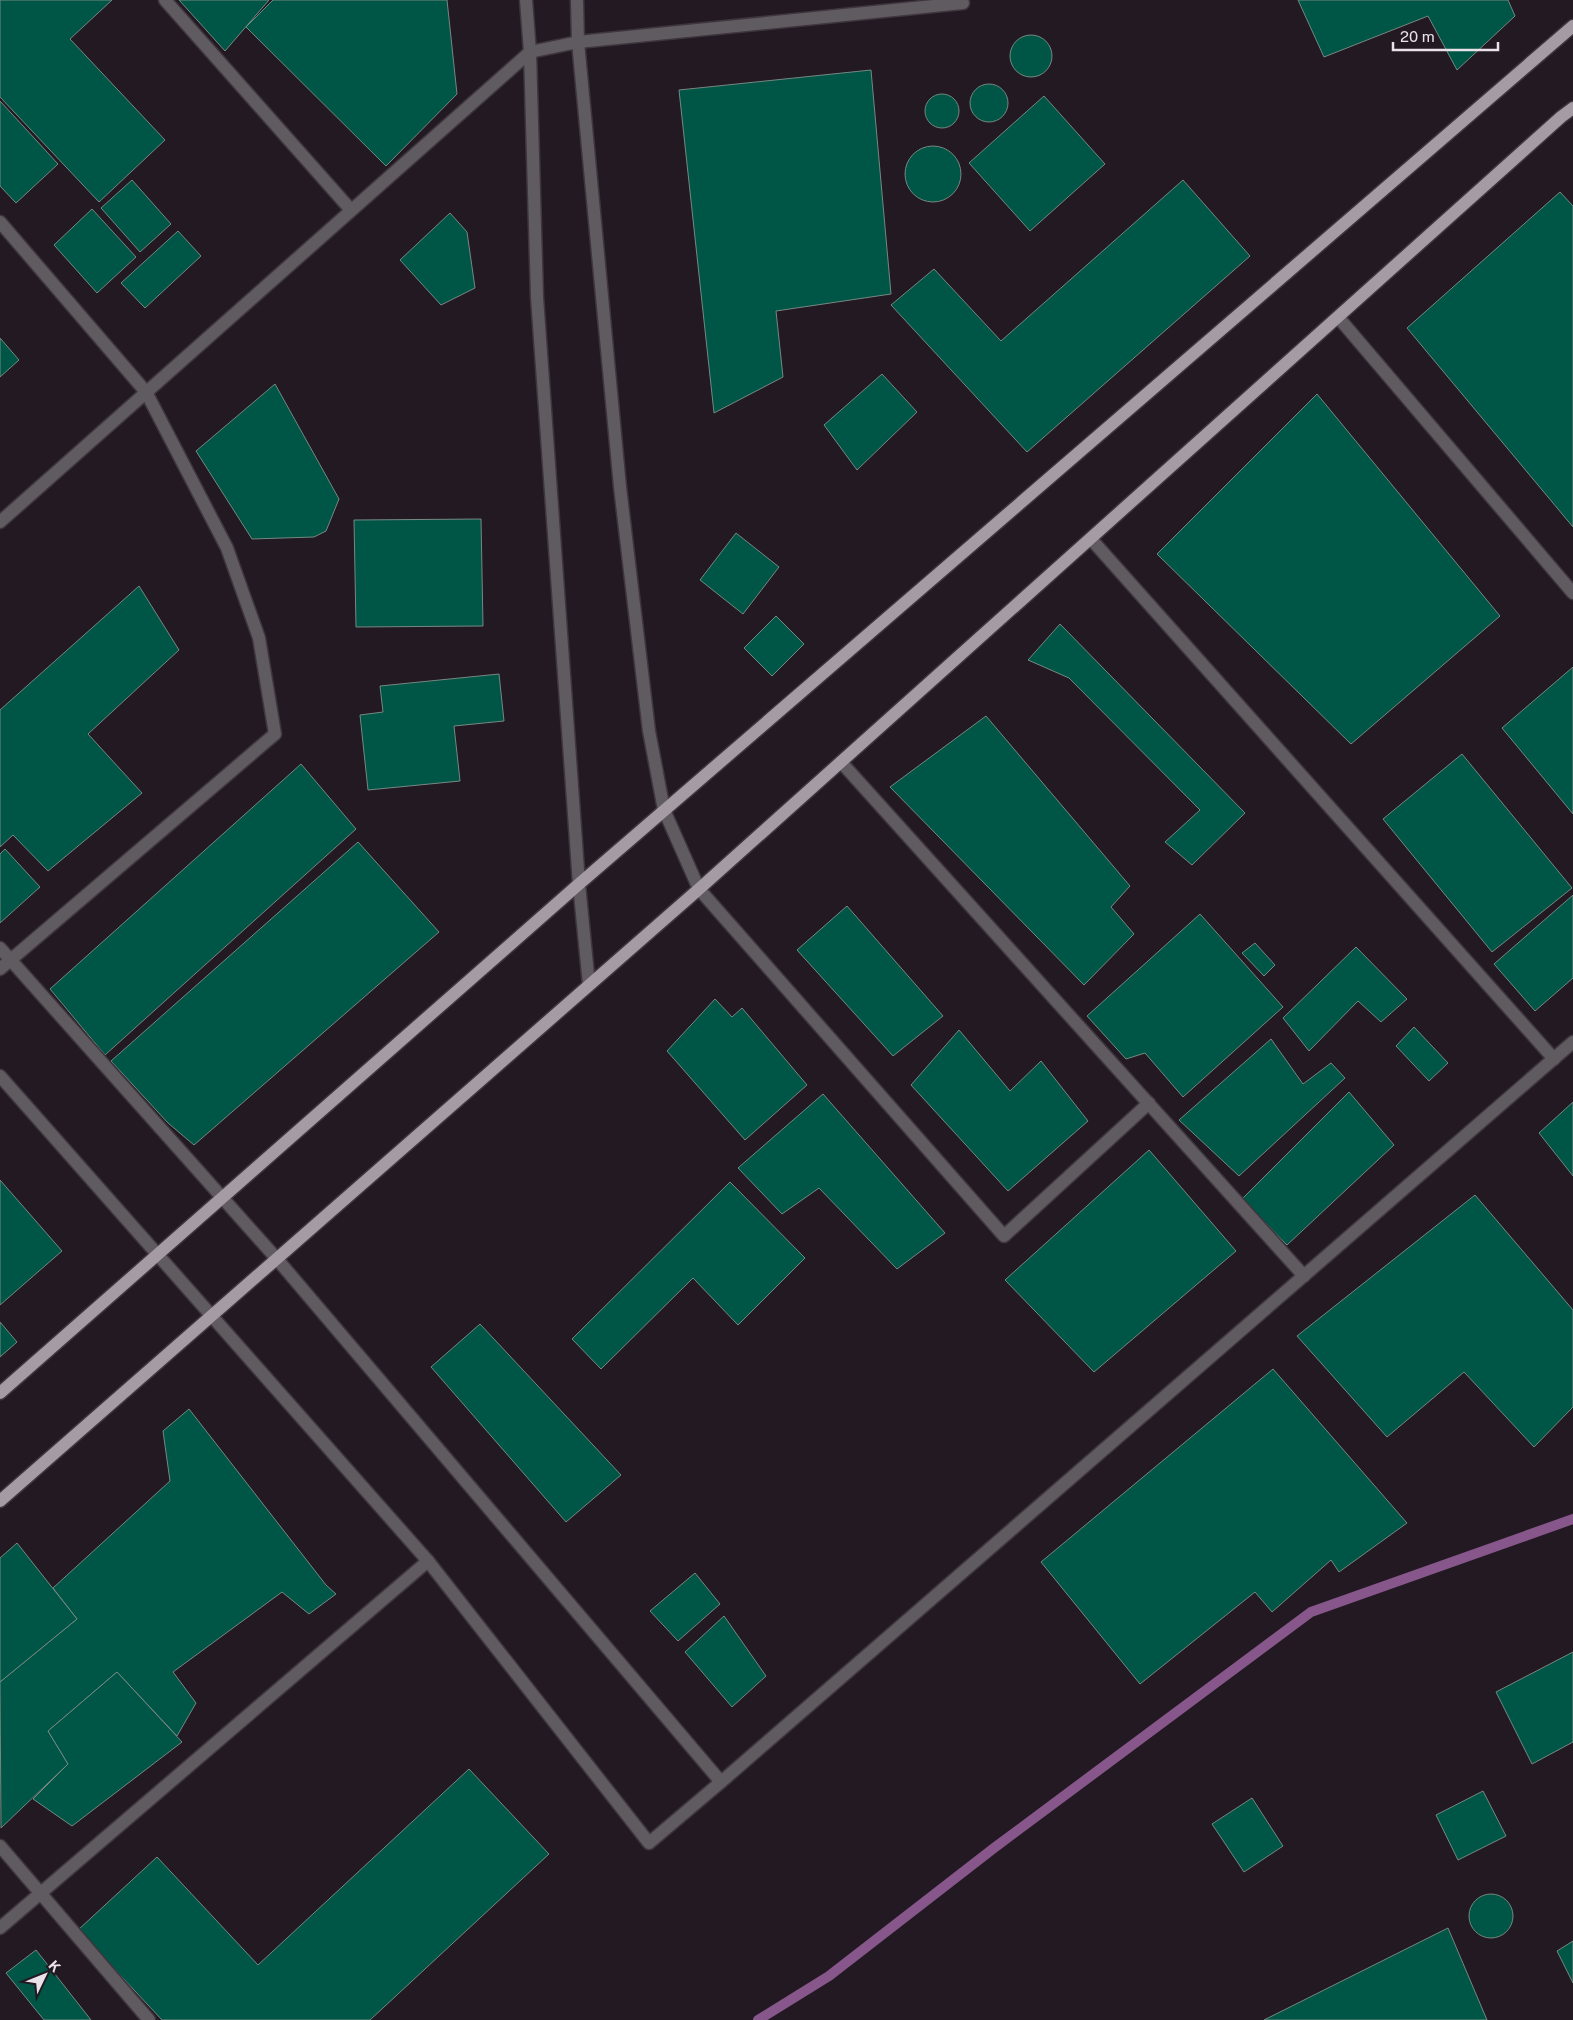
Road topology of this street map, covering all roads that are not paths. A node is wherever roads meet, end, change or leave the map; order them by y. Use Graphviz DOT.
graph roads {
  1 [pos="165,0"];
  2 [pos="526,0"];
  3 [pos="578,0"];
  4 [pos="963,3"];
  5 [pos="1573,26"];
  6 [pos="578,42"];
  7 [pos="530,52"];
  8 [pos="1573,108"];
  9 [pos="351,210"];
  10 [pos="0,222"];
  11 [pos="1338,317"];
  12 [pos="146,392"];
  13 [pos="0,522"];
  14 [pos="1091,539"];
  15 [pos="1573,593"];
  16 [pos="841,762"];
  17 [pos="664,810"];
  18 [pos="579,884"];
  19 [pos="699,889"];
  20 [pos="0,948"];
  21 [pos="11,960"];
  22 [pos="0,970"];
  23 [pos="589,985"];
  24 [pos="1573,1042"];
  25 [pos="1554,1059"];
  26 [pos="0,1076"];
  27 [pos="1149,1103"];
  28 [pos="222,1197"];
  29 [pos="157,1255"];
  30 [pos="276,1259"];
  31 [pos="1304,1276"];
  32 [pos="211,1316"];
  33 [pos="0,1392"];
  34 [pos="0,1500"];
  35 [pos="428,1561"];
  36 [pos="721,1782"];
  37 [pos="0,1846"];
  38 [pos="40,1893"];
  39 [pos="0,1928"];
  40 [pos="148,2020"];
  1 -- 9 [label="street"];
  2 -- 7 [label="street"];
  3 -- 6 [label="street"];
  4 -- 6 [label="street"];
  5 -- 17 [label="main road"];
  6 -- 7 [label="street"];
  6 -- 17 [label="street"];
  7 -- 9 [label="street"];
  7 -- 18 [label="street"];
  8 -- 11 [label="main road"];
  9 -- 12 [label="street"];
  10 -- 12 [label="street"];
  11 -- 14 [label="main road"];
  11 -- 15 [label="street"];
  12 -- 13 [label="street"];
  12 -- 21 [label="street"];
  14 -- 16 [label="main road"];
  14 -- 25 [label="street"];
  16 -- 19 [label="main road"];
  16 -- 27 [label="street"];
  17 -- 18 [label="main road"];
  17 -- 19 [label="street"];
  18 -- 23 [label="street"];
  18 -- 28 [label="main road"];
  19 -- 23 [label="main road"];
  19 -- 27 [label="street"];
  20 -- 21 [label="street"];
  21 -- 22 [label="street"];
  21 -- 28 [label="street"];
  23 -- 30 [label="main road"];
  24 -- 25 [label="street"];
  25 -- 31 [label="street"];
  26 -- 29 [label="street"];
  27 -- 31 [label="street"];
  28 -- 29 [label="main road"];
  28 -- 30 [label="street"];
  29 -- 32 [label="street"];
  29 -- 33 [label="main road"];
  30 -- 32 [label="main road"];
  30 -- 36 [label="street"];
  31 -- 36 [label="street"];
  32 -- 34 [label="main road"];
  32 -- 35 [label="street"];
  35 -- 36 [label="street"];
  35 -- 38 [label="street"];
  37 -- 38 [label="street"];
  38 -- 39 [label="street"];
  38 -- 40 [label="street"];
}
